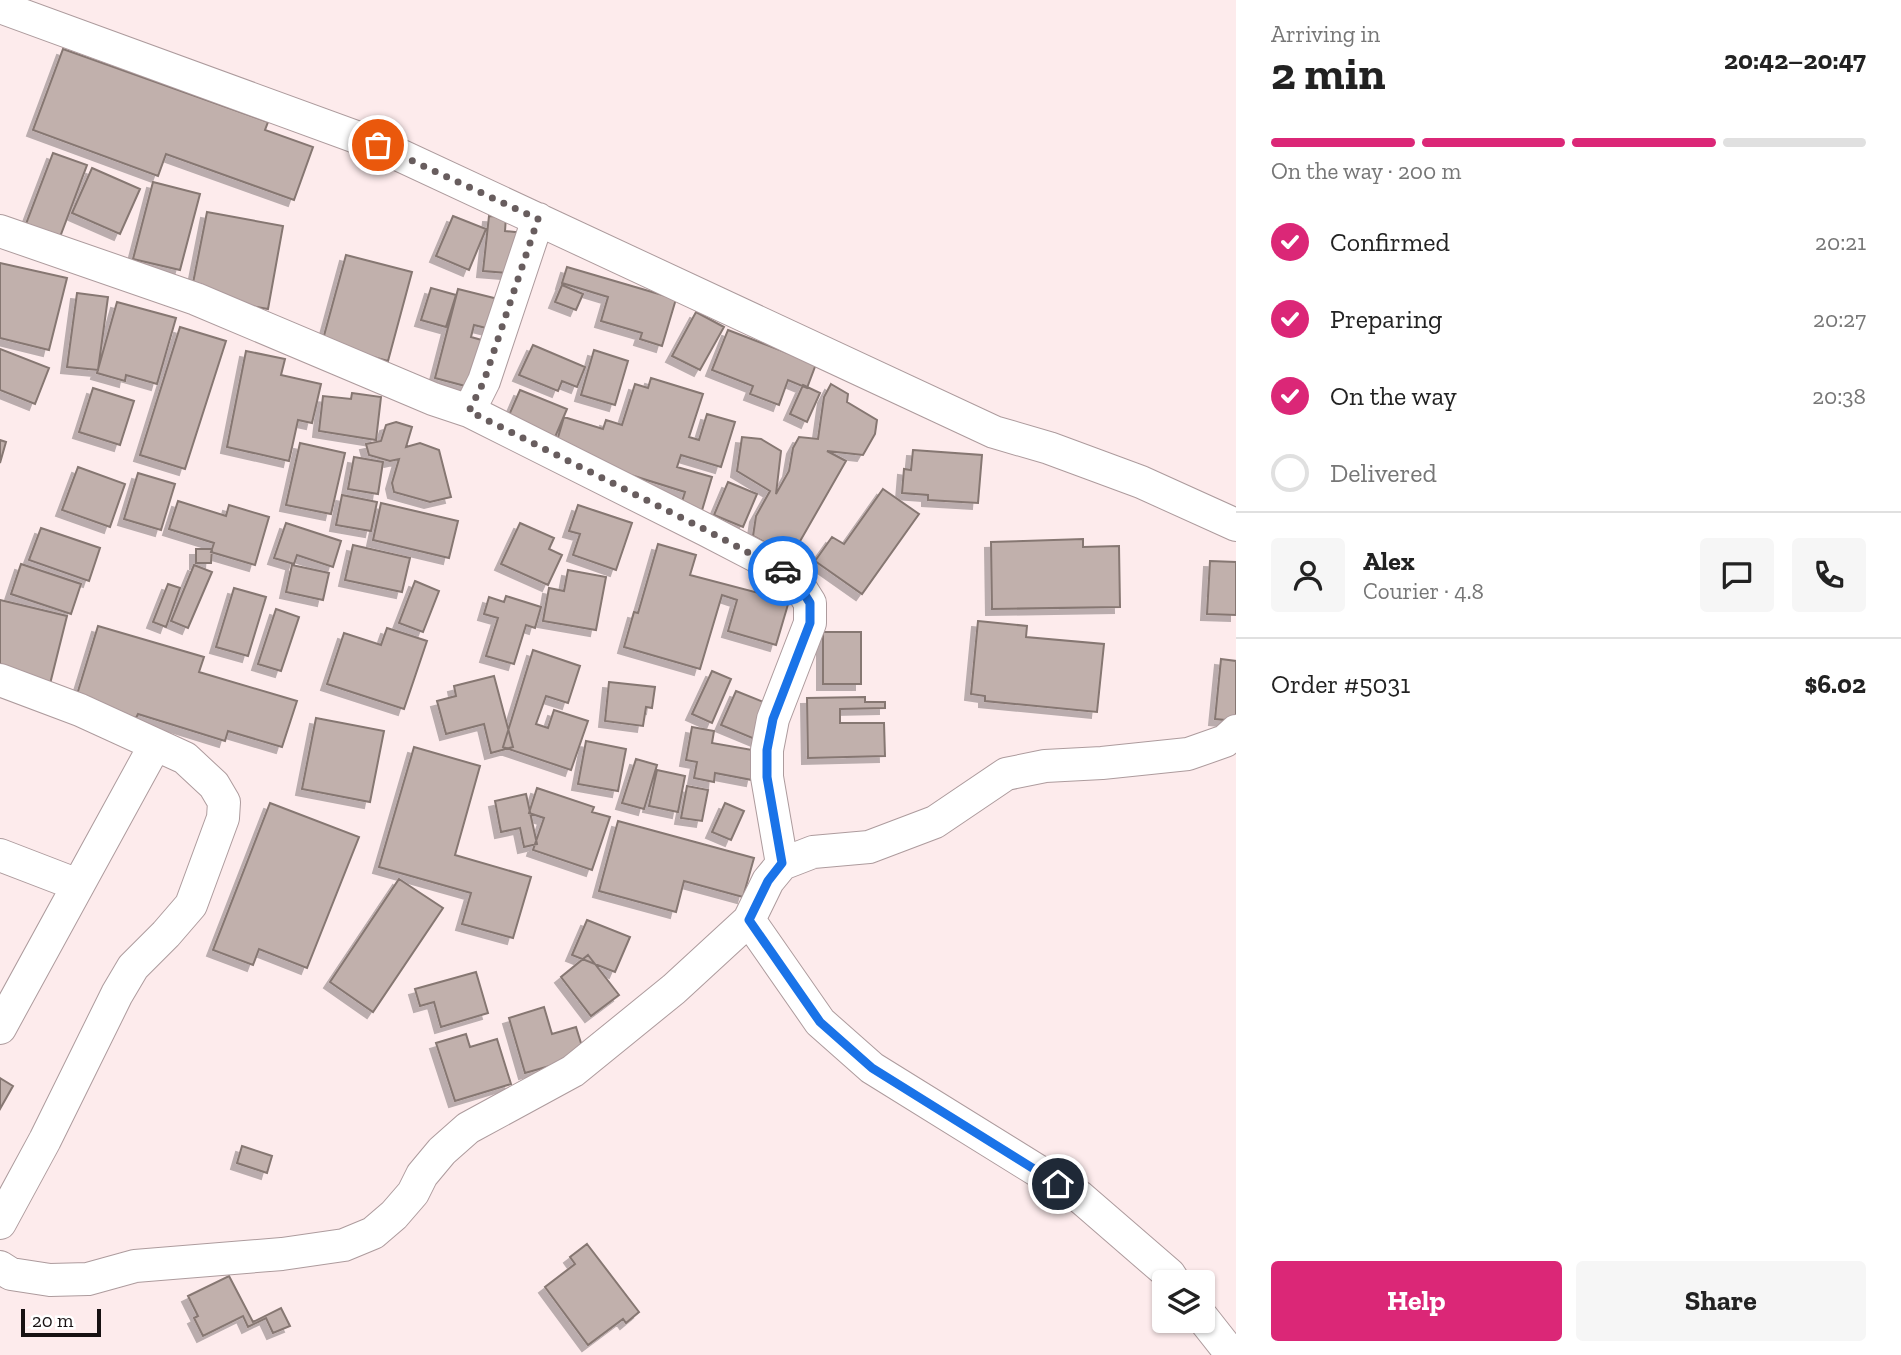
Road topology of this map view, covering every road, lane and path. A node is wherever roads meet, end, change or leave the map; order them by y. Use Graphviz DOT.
graph roads {
  1 [pos="0,7"];
  2 [pos="538,219"];
  3 [pos="0,231"];
  4 [pos="469,411"];
  5 [pos="1236,525"];
  6 [pos="0,680"];
  7 [pos="1236,732"];
  8 [pos="155,744"];
  9 [pos="0,855"];
  10 [pos="782,863"];
  11 [pos="78,885"];
  12 [pos="749,920"];
  13 [pos="3,1016"];
  14 [pos="11,1175"];
  15 [pos="0,1223"];
  16 [pos="0,1267"];
  17 [pos="1164,1270"];
  18 [pos="1215,1333"];
  19 [pos="1232,1355"];
  1 -- 2 [label="street"];
  2 -- 4 [label="street"];
  2 -- 5 [label="street"];
  3 -- 4 [label="street"];
  4 -- 10 [label="street"];
  6 -- 8 [label="street"];
  7 -- 10 [label="street"];
  8 -- 11 [label="street"];
  8 -- 14 [label="street"];
  9 -- 11 [label="street"];
  10 -- 12 [label="street"];
  11 -- 13 [label="street"];
  12 -- 16 [label="street"];
  12 -- 17 [label="street"];
  14 -- 15 [label="street"];
  18 -- 19 [label="street"];
}
